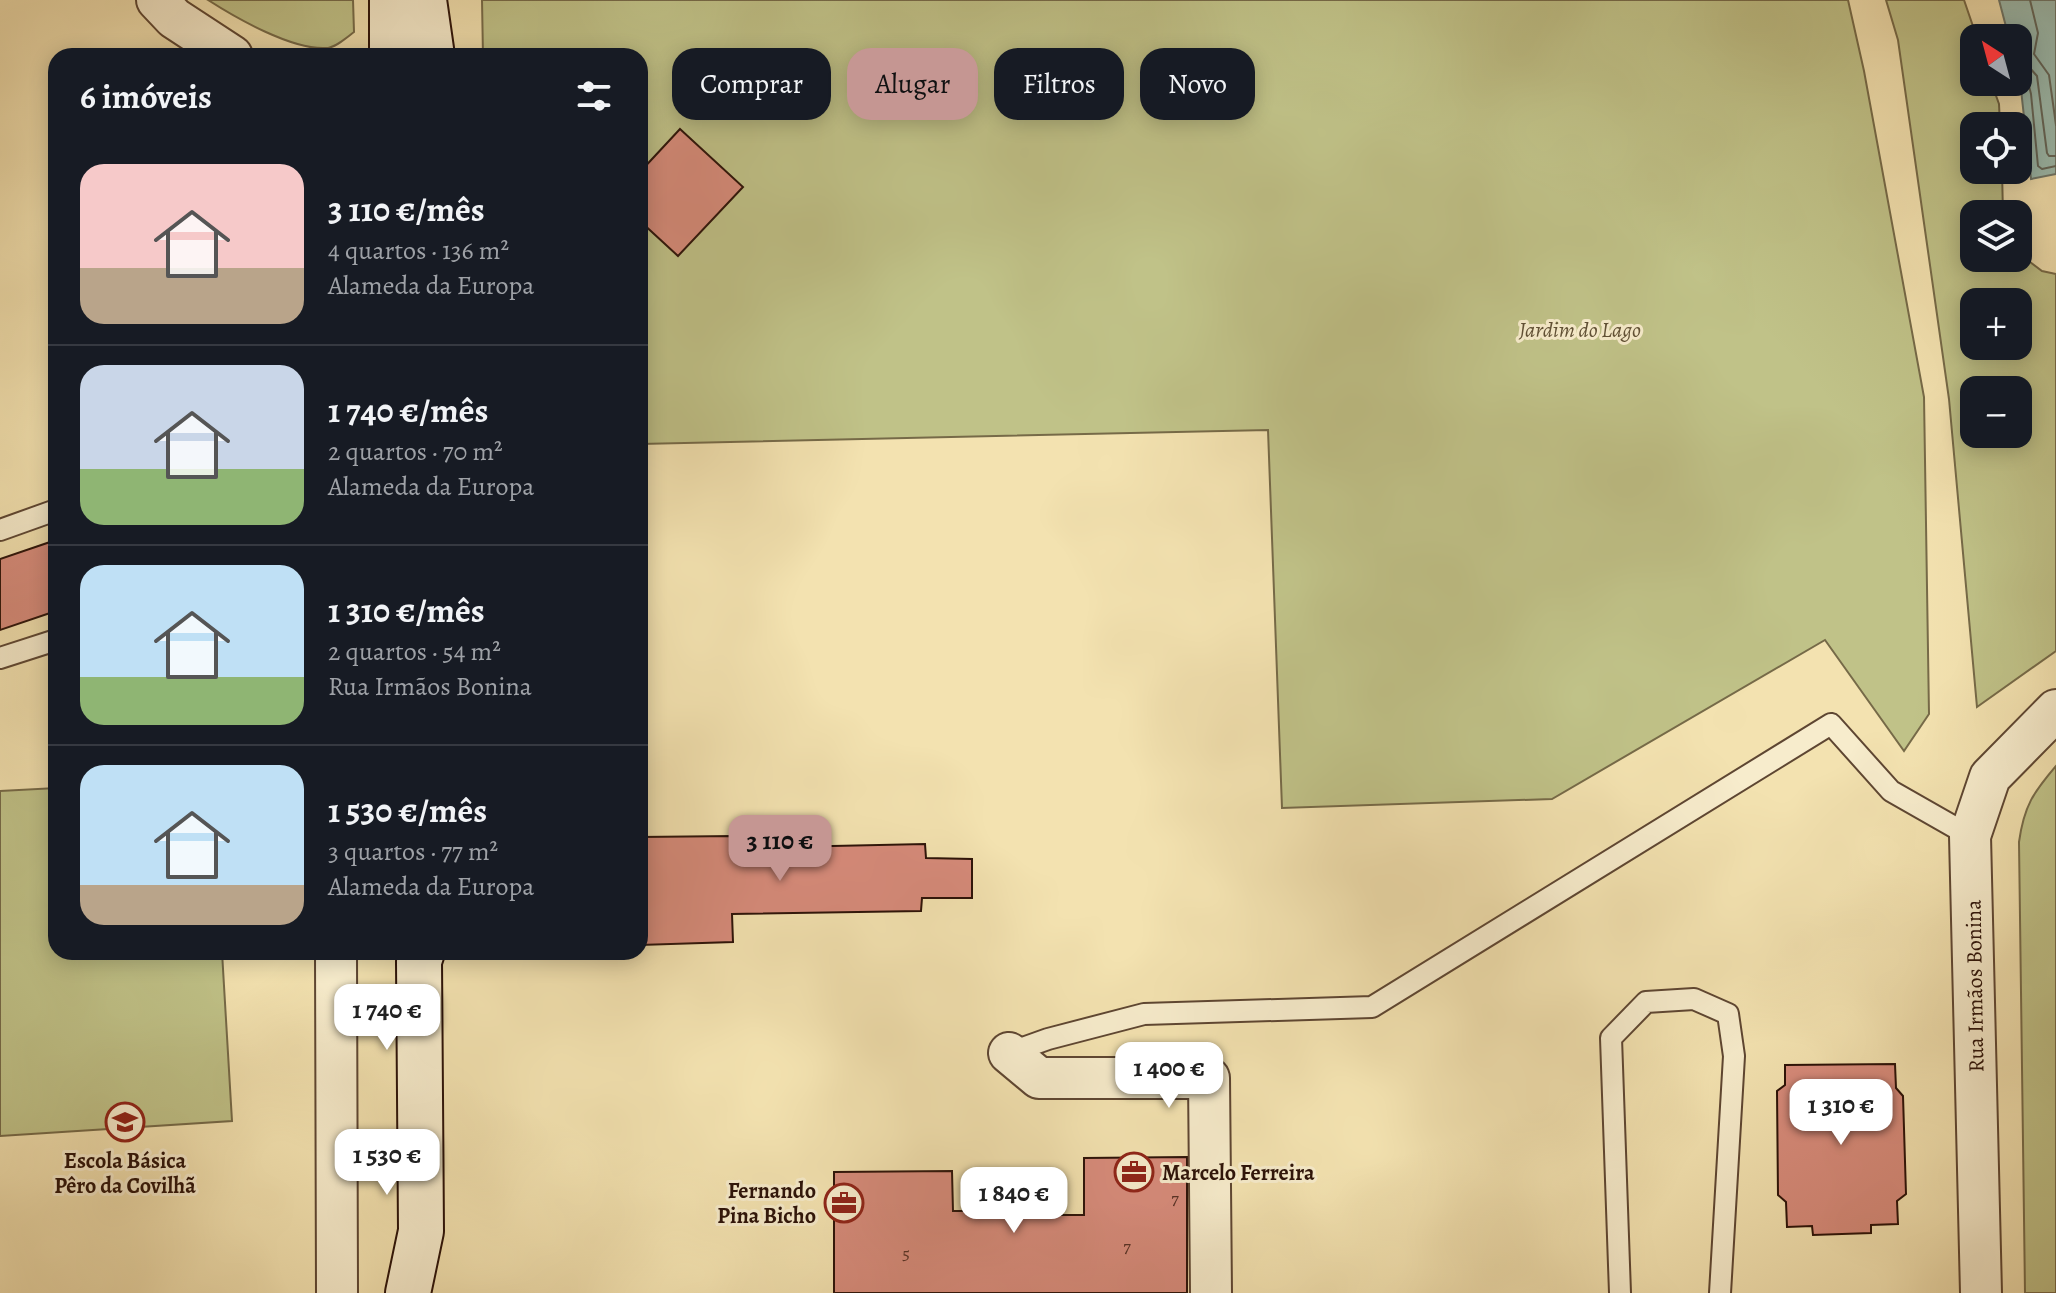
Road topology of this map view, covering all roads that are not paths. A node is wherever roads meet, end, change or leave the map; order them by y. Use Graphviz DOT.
graph roads {
  1 [pos="157,0"];
  2 [pos="392,0"];
  3 [pos="424,0"];
  4 [pos="220,48"];
  5 [pos="399,48"];
  6 [pos="403,48"];
  7 [pos="48,513"];
  8 [pos="0,530"];
  9 [pos="48,643"];
  10 [pos="0,658"];
  11 [pos="2056,710"];
  12 [pos="1970,836"];
  13 [pos="336,960"];
  14 [pos="419,960"];
  15 [pos="1009,1053"];
  16 [pos="337,1293"];
  17 [pos="408,1293"];
  18 [pos="1211,1293"];
  19 [pos="1620,1293"];
  20 [pos="1720,1293"];
  21 [pos="1981,1293"];
  1 -- 4 [label="street"];
  2 -- 5 [label="main road"];
  3 -- 6 [label="main road"];
  7 -- 8 [label="lane"];
  9 -- 10 [label="lane"];
  11 -- 12 [label="street, Rua Irmãos Bonina"];
  12 -- 15 [label="lane"];
  12 -- 21 [label="street, Rua Irmãos Bonina"];
  13 -- 16 [label="street"];
  14 -- 17 [label="main road"];
  15 -- 18 [label="street"];
  19 -- 20 [label="lane"];
}
